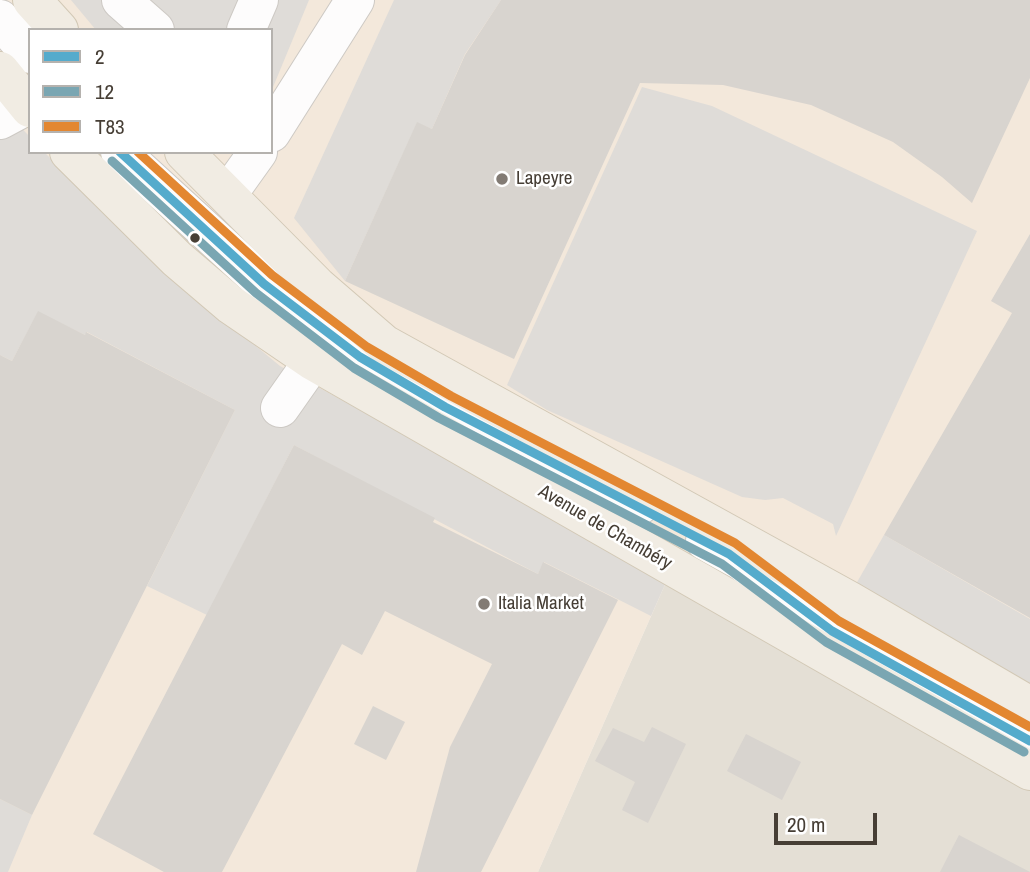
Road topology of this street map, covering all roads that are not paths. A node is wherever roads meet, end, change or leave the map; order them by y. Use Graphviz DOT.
graph roads {
  1 [pos="32,0"];
  2 [pos="259,0"];
  3 [pos="355,0"];
  4 [pos="0,19"];
  5 [pos="58,28"];
  6 [pos="247,28"];
  7 [pos="28,52"];
  8 [pos="0,71"];
  9 [pos="19,111"];
  10 [pos="273,130"];
  11 [pos="71,154"];
  12 [pos="122,154"];
  13 [pos="186,154"];
  14 [pos="257,154"];
  15 [pos="228,194"];
  16 [pos="313,361"];
  17 [pos="280,408"];
  18 [pos="1030,706"];
  19 [pos="1030,741"];
  20 [pos="1030,771"];
  1 -- 5 [label="main road"];
  2 -- 6 [label="street"];
  3 -- 10 [label="street"];
  4 -- 7 [label="street"];
  8 -- 9 [label="main road"];
  11 -- 16 [label="main road, Avenue de Chambéry"];
  12 -- 19 [label="street"];
  13 -- 15 [label="main road"];
  14 -- 15 [label="street"];
  15 -- 18 [label="main road"];
  16 -- 17 [label="street"];
  16 -- 20 [label="main road, Avenue de Chambéry"];
}
